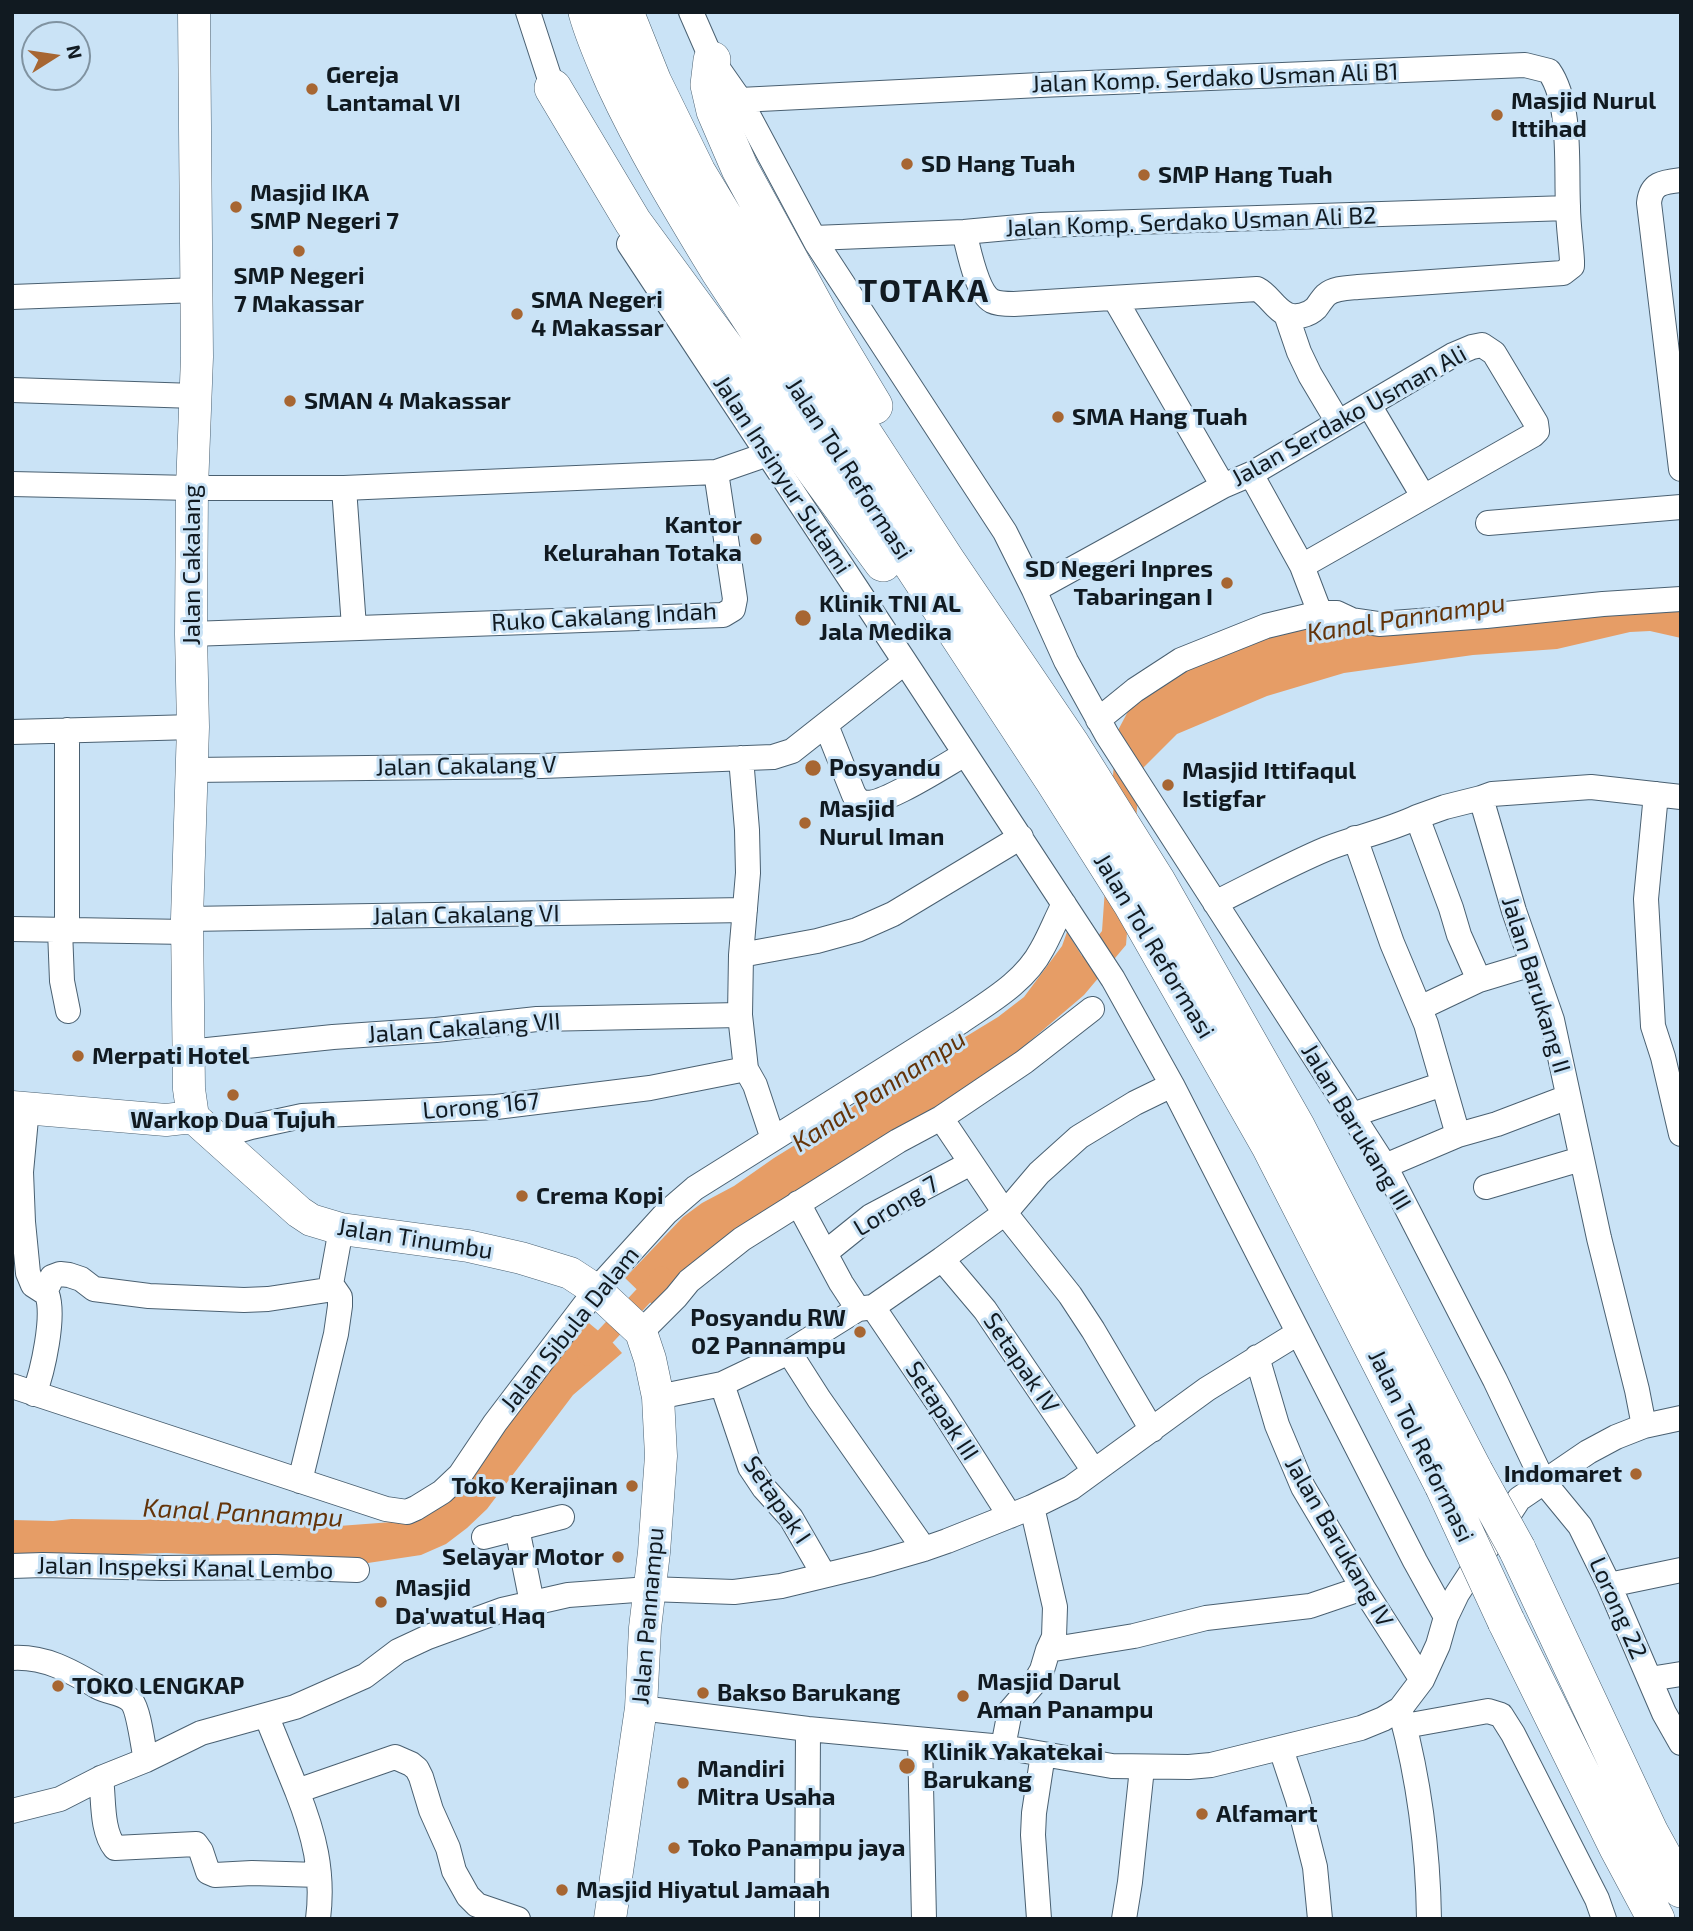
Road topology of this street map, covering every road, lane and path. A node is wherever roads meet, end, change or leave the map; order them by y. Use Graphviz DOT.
graph roads {
  1 [pos="194,12"];
  2 [pos="528,12"];
  3 [pos="587,12"];
  4 [pos="625,12"];
  5 [pos="691,12"];
  6 [pos="712,60"];
  7 [pos="553,88"];
  8 [pos="740,100"];
  9 [pos="1681,180"];
  10 [pos="1567,208"];
  11 [pos="964,233"];
  12 [pos="814,238"];
  13 [pos="197,290"];
  14 [pos="12,298"];
  15 [pos="1115,299"];
  16 [pos="1286,314"];
  17 [pos="12,390"];
  18 [pos="195,396"];
  19 [pos="1369,405"];
  20 [pos="1338,422"];
  21 [pos="768,454"];
  22 [pos="1681,469"];
  23 [pos="716,472"];
  24 [pos="1251,474"];
  25 [pos="12,484"];
  26 [pos="1223,486"];
  27 [pos="192,488"];
  28 [pos="344,488"];
  29 [pos="1423,496"];
  30 [pos="1681,507"];
  31 [pos="1488,523"];
  32 [pos="1302,566"];
  33 [pos="1034,590"];
  34 [pos="1681,598"];
  35 [pos="1320,613"];
  36 [pos="354,627"];
  37 [pos="191,634"];
  38 [pos="905,662"];
  39 [pos="826,724"];
  40 [pos="193,726"];
  41 [pos="1102,727"];
  42 [pos="67,730"];
  43 [pos="12,732"];
  44 [pos="965,754"];
  45 [pos="741,758"];
  46 [pos="1061,762"];
  47 [pos="192,770"];
  48 [pos="1656,794"];
  49 [pos="1681,797"];
  50 [pos="1481,798"];
  51 [pos="1417,817"];
  52 [pos="1021,837"];
  53 [pos="1355,838"];
  54 [pos="1214,903"];
  55 [pos="1066,908"];
  56 [pos="745,910"];
  57 [pos="187,925"];
  58 [pos="12,929"];
  59 [pos="64,930"];
  60 [pos="741,955"];
  61 [pos="1532,964"];
  62 [pos="1479,980"];
  63 [pos="1420,1008"];
  64 [pos="1093,1009"];
  65 [pos="68,1011"];
  66 [pos="740,1015"];
  67 [pos="188,1052"];
  68 [pos="746,1069"];
  69 [pos="1443,1084"];
  70 [pos="1172,1085"];
  71 [pos="1568,1097"];
  72 [pos="20,1108"];
  73 [pos="1352,1115"];
  74 [pos="193,1116"];
  75 [pos="941,1118"];
  76 [pos="1681,1134"];
  77 [pos="1458,1135"];
  78 [pos="217,1137"];
  79 [pos="773,1139"];
  80 [pos="1581,1159"];
  81 [pos="971,1163"];
  82 [pos="1385,1166"];
  83 [pos="1486,1187"];
  84 [pos="798,1203"];
  85 [pos="1005,1213"];
  86 [pos="341,1229"];
  87 [pos="825,1254"];
  88 [pos="942,1259"];
  89 [pos="334,1289"];
  90 [pos="43,1290"];
  91 [pos="866,1308"];
  92 [pos="618,1311"];
  93 [pos="1298,1333"];
  94 [pos="789,1352"];
  95 [pos="1257,1357"];
  96 [pos="722,1384"];
  97 [pos="23,1390"];
  98 [pos="657,1397"];
  99 [pos="1681,1418"];
  100 [pos="1644,1426"];
  101 [pos="1152,1430"];
  102 [pos="304,1467"];
  103 [pos="1094,1471"];
  104 [pos="1458,1478"];
  105 [pos="1543,1481"];
  106 [pos="1021,1511"];
  107 [pos="562,1517"];
  108 [pos="517,1528"];
  109 [pos="484,1537"];
  110 [pos="924,1549"];
  111 [pos="12,1566"];
  112 [pos="357,1570"];
  113 [pos="1681,1570"];
  114 [pos="824,1575"];
  115 [pos="1609,1585"];
  116 [pos="1363,1588"];
  117 [pos="649,1589"];
  118 [pos="532,1603"];
  119 [pos="1446,1617"];
  120 [pos="1048,1650"];
  121 [pos="12,1658"];
  122 [pos="1681,1674"];
  123 [pos="1650,1679"];
  124 [pos="1422,1680"];
  125 [pos="641,1708"];
  126 [pos="266,1715"];
  127 [pos="1402,1718"];
  128 [pos="808,1729"];
  129 [pos="920,1741"];
  130 [pos="1681,1743"];
  131 [pos="1003,1747"];
  132 [pos="1280,1749"];
  133 [pos="1044,1754"];
  134 [pos="146,1760"];
  135 [pos="1142,1768"];
  136 [pos="101,1779"];
  137 [pos="297,1791"];
  138 [pos="12,1811"];
  139 [pos="319,1875"];
  140 [pos="1681,1889"];
  141 [pos="318,1919"];
  142 [pos="518,1919"];
  143 [pos="610,1919"];
  144 [pos="807,1919"];
  145 [pos="924,1919"];
  146 [pos="1039,1919"];
  147 [pos="1124,1919"];
  148 [pos="1320,1919"];
  149 [pos="1429,1919"];
  150 [pos="1604,1919"];
  151 [pos="1656,1919"];
  1 -- 13 [label="main road, Jalan Cakalang"];
  2 -- 7 [label="street, Jalan Insinyur Sutami"];
  3 -- 46 [label="highway, Jalan Tol Reformasi"];
  4 -- 46 [label="highway, Jalan Tol Reformasi"];
  5 -- 6 [label="street"];
  6 -- 8 [label="street"];
  6 -- 46 [label="highway"];
  7 -- 21 [label="street, Jalan Insinyur Sutami"];
  7 -- 46 [label="highway"];
  8 -- 10 [label="street, Jalan Komp. Serdako Usman Ali B1"];
  8 -- 12 [label="street"];
  9 -- 22 [label="street"];
  10 -- 11 [label="street, Jalan Komp. Serdako Usman Ali B2"];
  10 -- 16 [label="street, Jalan Komp. Serdako Usman Ali B1"];
  11 -- 12 [label="street, Jalan Komp. Serdako Usman Ali B2"];
  11 -- 15 [label="street"];
  12 -- 33 [label="street"];
  13 -- 14 [label="street"];
  13 -- 18 [label="main road, Jalan Cakalang"];
  15 -- 16 [label="street"];
  15 -- 26 [label="street"];
  16 -- 20 [label="street"];
  17 -- 18 [label="street"];
  18 -- 27 [label="main road, Jalan Cakalang"];
  19 -- 20 [label="street, Jalan Serdako Usman Ali"];
  19 -- 29 [label="street"];
  19 -- 29 [label="street, Jalan Serdako Usman Ali"];
  20 -- 24 [label="street, Jalan Serdako Usman Ali"];
  21 -- 23 [label="street"];
  21 -- 38 [label="street, Jalan Insinyur Sutami"];
  23 -- 28 [label="street"];
  23 -- 36 [label="street, Ruko Cakalang Indah"];
  24 -- 26 [label="street, Jalan Serdako Usman Ali"];
  24 -- 32 [label="street"];
  25 -- 27 [label="street"];
  26 -- 33 [label="street, Jalan Serdako Usman Ali"];
  27 -- 28 [label="street"];
  27 -- 37 [label="main road, Jalan Cakalang"];
  28 -- 36 [label="street"];
  29 -- 32 [label="street, Jalan Serdako Usman Ali"];
  30 -- 31 [label="street"];
  32 -- 35 [label="street"];
  33 -- 41 [label="street"];
  34 -- 35 [label="street"];
  35 -- 41 [label="street"];
  36 -- 37 [label="street, Ruko Cakalang Indah"];
  37 -- 40 [label="main road, Jalan Cakalang"];
  38 -- 39 [label="street, Jalan Cakalang V"];
  38 -- 44 [label="street, Jalan Insinyur Sutami"];
  39 -- 44 [label="street"];
  39 -- 45 [label="street, Jalan Cakalang V"];
  40 -- 42 [label="street"];
  40 -- 47 [label="main road, Jalan Cakalang"];
  41 -- 54 [label="street, Jalan Barukang III"];
  42 -- 43 [label="street"];
  42 -- 59 [label="street"];
  44 -- 52 [label="street, Jalan Insinyur Sutami"];
  45 -- 47 [label="street, Jalan Cakalang V"];
  45 -- 56 [label="street"];
  46 -- 104 [label="highway, Jalan Tol Reformasi"];
  47 -- 57 [label="main road, Jalan Cakalang"];
  48 -- 49 [label="street"];
  48 -- 50 [label="street"];
  48 -- 76 [label="street"];
  50 -- 51 [label="street"];
  50 -- 61 [label="street, Jalan Barukang II"];
  51 -- 53 [label="street"];
  51 -- 62 [label="street"];
  52 -- 55 [label="street, Jalan Insinyur Sutami"];
  52 -- 60 [label="street"];
  53 -- 54 [label="street"];
  53 -- 63 [label="street"];
  54 -- 73 [label="street, Jalan Barukang III"];
  55 -- 70 [label="street, Jalan Insinyur Sutami"];
  55 -- 79 [label="street, Jalan Sibula Dalam"];
  56 -- 57 [label="street, Jalan Cakalang VI"];
  56 -- 60 [label="street"];
  57 -- 59 [label="street, Jalan Cakalang VI"];
  57 -- 67 [label="main road, Jalan Cakalang"];
  58 -- 59 [label="street, Jalan Cakalang VI"];
  59 -- 65 [label="street"];
  60 -- 66 [label="street"];
  61 -- 62 [label="street"];
  61 -- 71 [label="street, Jalan Barukang II"];
  62 -- 63 [label="street"];
  63 -- 69 [label="street"];
  64 -- 75 [label="street"];
  66 -- 67 [label="street, Jalan Cakalang VII"];
  66 -- 68 [label="street"];
  67 -- 74 [label="main road, Jalan Cakalang"];
  68 -- 78 [label="street, Lorong 167"];
  68 -- 79 [label="street"];
  69 -- 73 [label="street"];
  69 -- 77 [label="street"];
  70 -- 85 [label="street"];
  70 -- 93 [label="street"];
  71 -- 77 [label="street"];
  71 -- 80 [label="street, Jalan Barukang II"];
  72 -- 74 [label="main road"];
  72 -- 90 [label="street"];
  73 -- 82 [label="street, Jalan Barukang III"];
  74 -- 78 [label="main road, Jalan Tinumbu"];
  75 -- 81 [label="street"];
  75 -- 84 [label="street"];
  77 -- 82 [label="street"];
  78 -- 86 [label="main road, Jalan Tinumbu"];
  79 -- 92 [label="street, Jalan Sibula Dalam"];
  80 -- 83 [label="street"];
  80 -- 100 [label="street, Jalan Barukang II"];
  81 -- 85 [label="street"];
  81 -- 87 [label="street, Lorong 7"];
  82 -- 105 [label="street, Jalan Barukang III"];
  84 -- 87 [label="street, Setapak III"];
  84 -- 92 [label="street"];
  85 -- 88 [label="street"];
  85 -- 101 [label="street"];
  86 -- 89 [label="street"];
  86 -- 92 [label="main road, Jalan Tinumbu"];
  87 -- 91 [label="street, Setapak III"];
  88 -- 91 [label="street"];
  88 -- 103 [label="street, Setapak IV"];
  89 -- 90 [label="street"];
  89 -- 102 [label="street"];
  90 -- 97 [label="street"];
  91 -- 94 [label="street"];
  91 -- 106 [label="street, Setapak III"];
  92 -- 98 [label="main road, Jalan Pannampu"];
  92 -- 102 [label="street, Jalan Sibula Dalam"];
  93 -- 95 [label="street"];
  93 -- 119 [label="street"];
  94 -- 96 [label="street"];
  94 -- 110 [label="street"];
  95 -- 101 [label="street"];
  95 -- 116 [label="street, Jalan Barukang IV"];
  96 -- 98 [label="street"];
  96 -- 114 [label="street, Setapak I"];
  97 -- 102 [label="street, Jalan Sibula Dalam"];
  98 -- 117 [label="main road, Jalan Pannampu"];
  99 -- 100 [label="street"];
  100 -- 105 [label="street"];
  101 -- 103 [label="street"];
  103 -- 106 [label="street"];
  104 -- 140 [label="highway, Jalan Tol Reformasi, bridge"];
  104 -- 151 [label="highway, Jalan Tol Reformasi, bridge"];
  105 -- 115 [label="street, Lorong 22"];
  105 -- 119 [label="street"];
  106 -- 110 [label="street"];
  106 -- 120 [label="street, Setapak III"];
  107 -- 108 [label="street"];
  108 -- 109 [label="street"];
  108 -- 118 [label="street"];
  110 -- 114 [label="street"];
  111 -- 112 [label="street, Jalan Inspeksi Kanal Lembo"];
  113 -- 115 [label="street"];
  114 -- 117 [label="street"];
  115 -- 123 [label="street, Lorong 22"];
  116 -- 120 [label="street"];
  116 -- 124 [label="street, Jalan Barukang IV"];
  117 -- 118 [label="street"];
  117 -- 125 [label="main road, Jalan Pannampu"];
  118 -- 126 [label="street"];
  119 -- 124 [label="street"];
  120 -- 131 [label="street, Setapak III"];
  121 -- 134 [label="street"];
  122 -- 123 [label="street"];
  123 -- 130 [label="street, Lorong 22"];
  124 -- 127 [label="street"];
  125 -- 128 [label="street"];
  125 -- 143 [label="main road, Jalan Pannampu"];
  126 -- 134 [label="street"];
  126 -- 137 [label="street"];
  127 -- 132 [label="street"];
  127 -- 149 [label="street"];
  127 -- 150 [label="street"];
  128 -- 129 [label="street"];
  128 -- 144 [label="street"];
  129 -- 131 [label="street"];
  129 -- 145 [label="street"];
  131 -- 133 [label="street"];
  132 -- 135 [label="street"];
  132 -- 148 [label="street"];
  133 -- 135 [label="street"];
  133 -- 146 [label="street"];
  134 -- 136 [label="street"];
  135 -- 147 [label="street"];
  136 -- 138 [label="street"];
  136 -- 139 [label="street"];
  137 -- 139 [label="street"];
  137 -- 142 [label="street"];
  139 -- 141 [label="street"];
}
